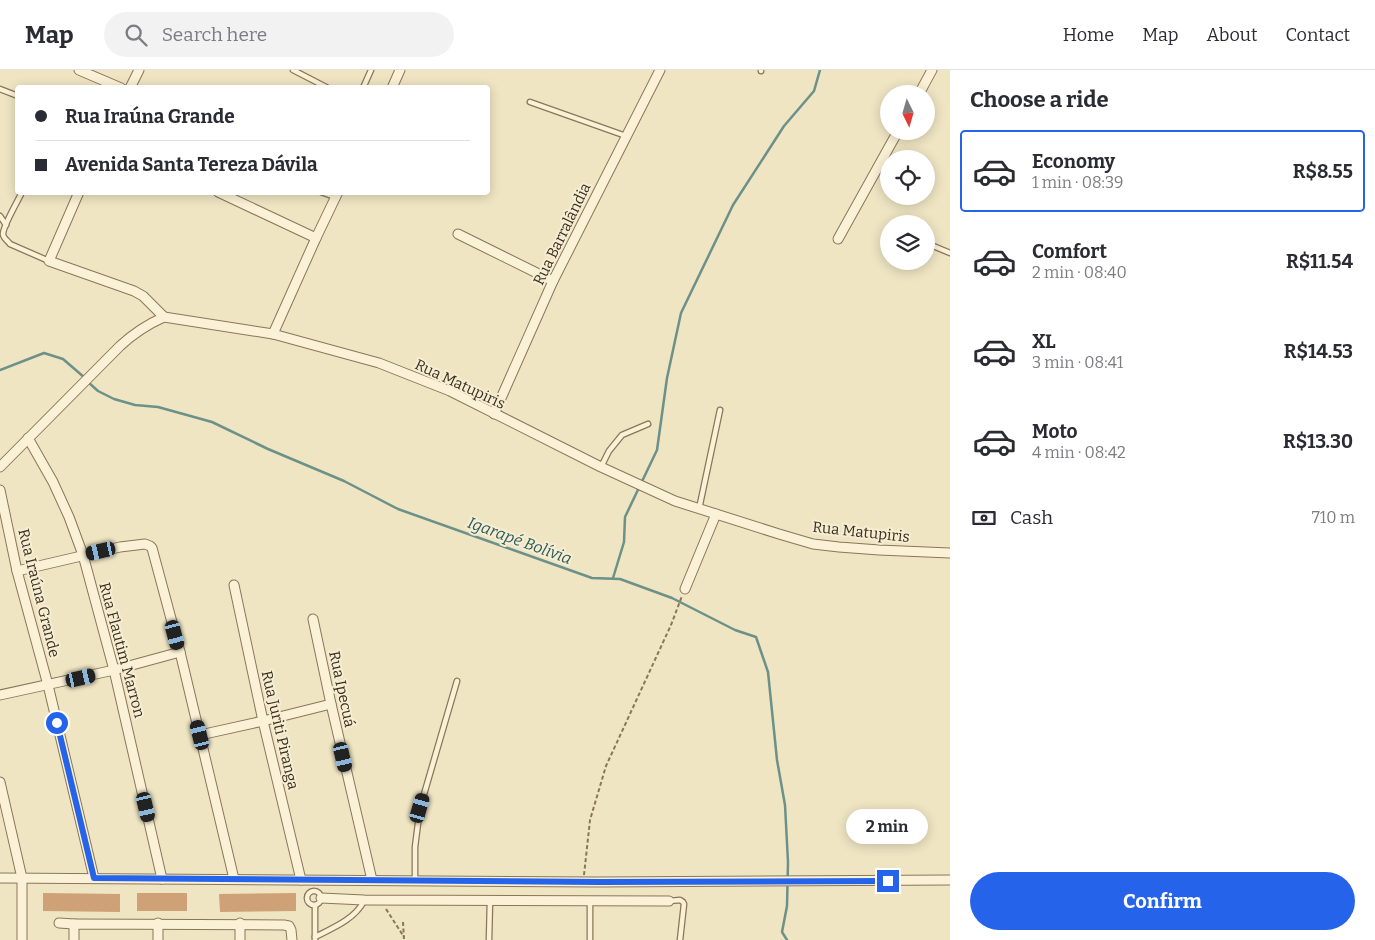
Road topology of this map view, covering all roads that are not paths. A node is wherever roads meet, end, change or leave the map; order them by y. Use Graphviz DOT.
graph roads {
  1 [pos="79,70"];
  2 [pos="139,70"];
  3 [pos="293,70"];
  4 [pos="371,70"];
  5 [pos="400,70"];
  6 [pos="660,70"];
  7 [pos="932,70"];
  8 [pos="114,85"];
  9 [pos="132,85"];
  10 [pos="322,85"];
  11 [pos="364,85"];
  12 [pos="393,85"];
  13 [pos="924,85"];
  14 [pos="0,89"];
  15 [pos="15,95"];
  16 [pos="530,102"];
  17 [pos="626,136"];
  18 [pos="893,140"];
  19 [pos="21,195"];
  20 [pos="78,195"];
  21 [pos="224,195"];
  22 [pos="337,195"];
  23 [pos="0,216"];
  24 [pos="6,225"];
  25 [pos="458,234"];
  26 [pos="316,238"];
  27 [pos="838,239"];
  28 [pos="935,247"];
  29 [pos="950,253"];
  30 [pos="49,261"];
  31 [pos="553,281"];
  32 [pos="164,318"];
  33 [pos="273,334"];
  34 [pos="720,410"];
  35 [pos="494,414"];
  36 [pos="648,424"];
  37 [pos="28,438"];
  38 [pos="0,466"];
  39 [pos="601,467"];
  40 [pos="0,490"];
  41 [pos="699,509"];
  42 [pos="716,514"];
  43 [pos="950,553"];
  44 [pos="82,555"];
  45 [pos="17,571"];
  46 [pos="234,585"];
  47 [pos="685,589"];
  48 [pos="313,619"];
  49 [pos="180,652"];
  50 [pos="114,670"];
  51 [pos="456,681"];
  52 [pos="48,685"];
  53 [pos="0,695"];
  54 [pos="331,704"];
  55 [pos="263,721"];
  56 [pos="200,735"];
  57 [pos="0,782"];
  58 [pos="0,878"];
  59 [pos="22,878"];
  60 [pos="94,878"];
  61 [pos="162,879"];
  62 [pos="234,879"];
  63 [pos="301,880"];
  64 [pos="372,880"];
  65 [pos="950,880"];
  66 [pos="414,881"];
  67 [pos="322,898"];
  68 [pos="364,900"];
  69 [pos="490,900"];
  70 [pos="590,900"];
  71 [pos="669,901"];
  72 [pos="315,905"];
  73 [pos="59,923"];
  74 [pos="158,923"];
  75 [pos="240,923"];
  76 [pos="74,924"];
  77 [pos="315,938"];
  78 [pos="22,940"];
  79 [pos="74,940"];
  80 [pos="158,940"];
  81 [pos="240,940"];
  82 [pos="292,940"];
  83 [pos="489,940"];
  84 [pos="590,940"];
  85 [pos="680,940"];
  1 -- 8 [label="street"];
  2 -- 9 [label="street"];
  3 -- 10 [label="lane"];
  4 -- 11 [label="lane"];
  5 -- 12 [label="street"];
  6 -- 17 [label="street, Rua Barralândia"];
  7 -- 13 [label="street"];
  14 -- 15 [label="lane"];
  16 -- 17 [label="lane"];
  17 -- 31 [label="street, Rua Barralândia"];
  18 -- 27 [label="street"];
  19 -- 24 [label="lane"];
  20 -- 30 [label="street"];
  21 -- 26 [label="street"];
  22 -- 26 [label="street"];
  23 -- 24 [label="lane"];
  24 -- 30 [label="lane"];
  25 -- 31 [label="street"];
  26 -- 33 [label="street"];
  28 -- 29 [label="lane"];
  30 -- 32 [label="street"];
  31 -- 35 [label="street, Rua Barralândia"];
  32 -- 33 [label="street, Rua Matupiris"];
  32 -- 37 [label="street"];
  33 -- 35 [label="street, Rua Matupiris"];
  34 -- 41 [label="lane"];
  35 -- 39 [label="street, Rua Matupiris"];
  36 -- 39 [label="lane"];
  37 -- 38 [label="street"];
  37 -- 44 [label="street, Rua Flautim Marron"];
  39 -- 41 [label="street, Rua Matupiris"];
  40 -- 45 [label="street, Rua Iraúna Grande"];
  41 -- 42 [label="street, Rua Matupiris"];
  42 -- 43 [label="street, Rua Matupiris"];
  42 -- 47 [label="street"];
  44 -- 45 [label="street"];
  44 -- 49 [label="street"];
  44 -- 50 [label="street, Rua Flautim Marron"];
  45 -- 52 [label="street, Rua Iraúna Grande"];
  46 -- 55 [label="street, Rua Juriti Piranga"];
  48 -- 54 [label="street, Rua Ipecuá"];
  49 -- 50 [label="street"];
  49 -- 56 [label="street"];
  50 -- 52 [label="street"];
  50 -- 61 [label="street, Rua Flautim Marron"];
  51 -- 66 [label="lane"];
  52 -- 53 [label="street"];
  52 -- 60 [label="street, Rua Iraúna Grande"];
  54 -- 55 [label="street"];
  54 -- 64 [label="street, Rua Ipecuá"];
  55 -- 56 [label="street"];
  55 -- 63 [label="street, Rua Juriti Piranga"];
  56 -- 62 [label="street"];
  57 -- 59 [label="street"];
  58 -- 59 [label="street"];
  59 -- 60 [label="street"];
  59 -- 78 [label="street"];
  60 -- 61 [label="street"];
  61 -- 62 [label="street"];
  62 -- 63 [label="street"];
  63 -- 64 [label="street"];
  64 -- 66 [label="street"];
  65 -- 66 [label="street"];
  67 -- 68 [label="street"];
  67 -- 72 [label="lane"];
  67 -- 72 [label="lane"];
  68 -- 69 [label="street"];
  68 -- 77 [label="lane"];
  69 -- 70 [label="street"];
  69 -- 83 [label="lane"];
  70 -- 71 [label="street"];
  70 -- 84 [label="lane"];
  71 -- 85 [label="lane"];
  72 -- 77 [label="lane"];
  73 -- 76 [label="street"];
  74 -- 75 [label="street"];
  74 -- 76 [label="street"];
  74 -- 80 [label="street"];
  75 -- 81 [label="street"];
  75 -- 82 [label="street"];
  76 -- 79 [label="street"];
}
